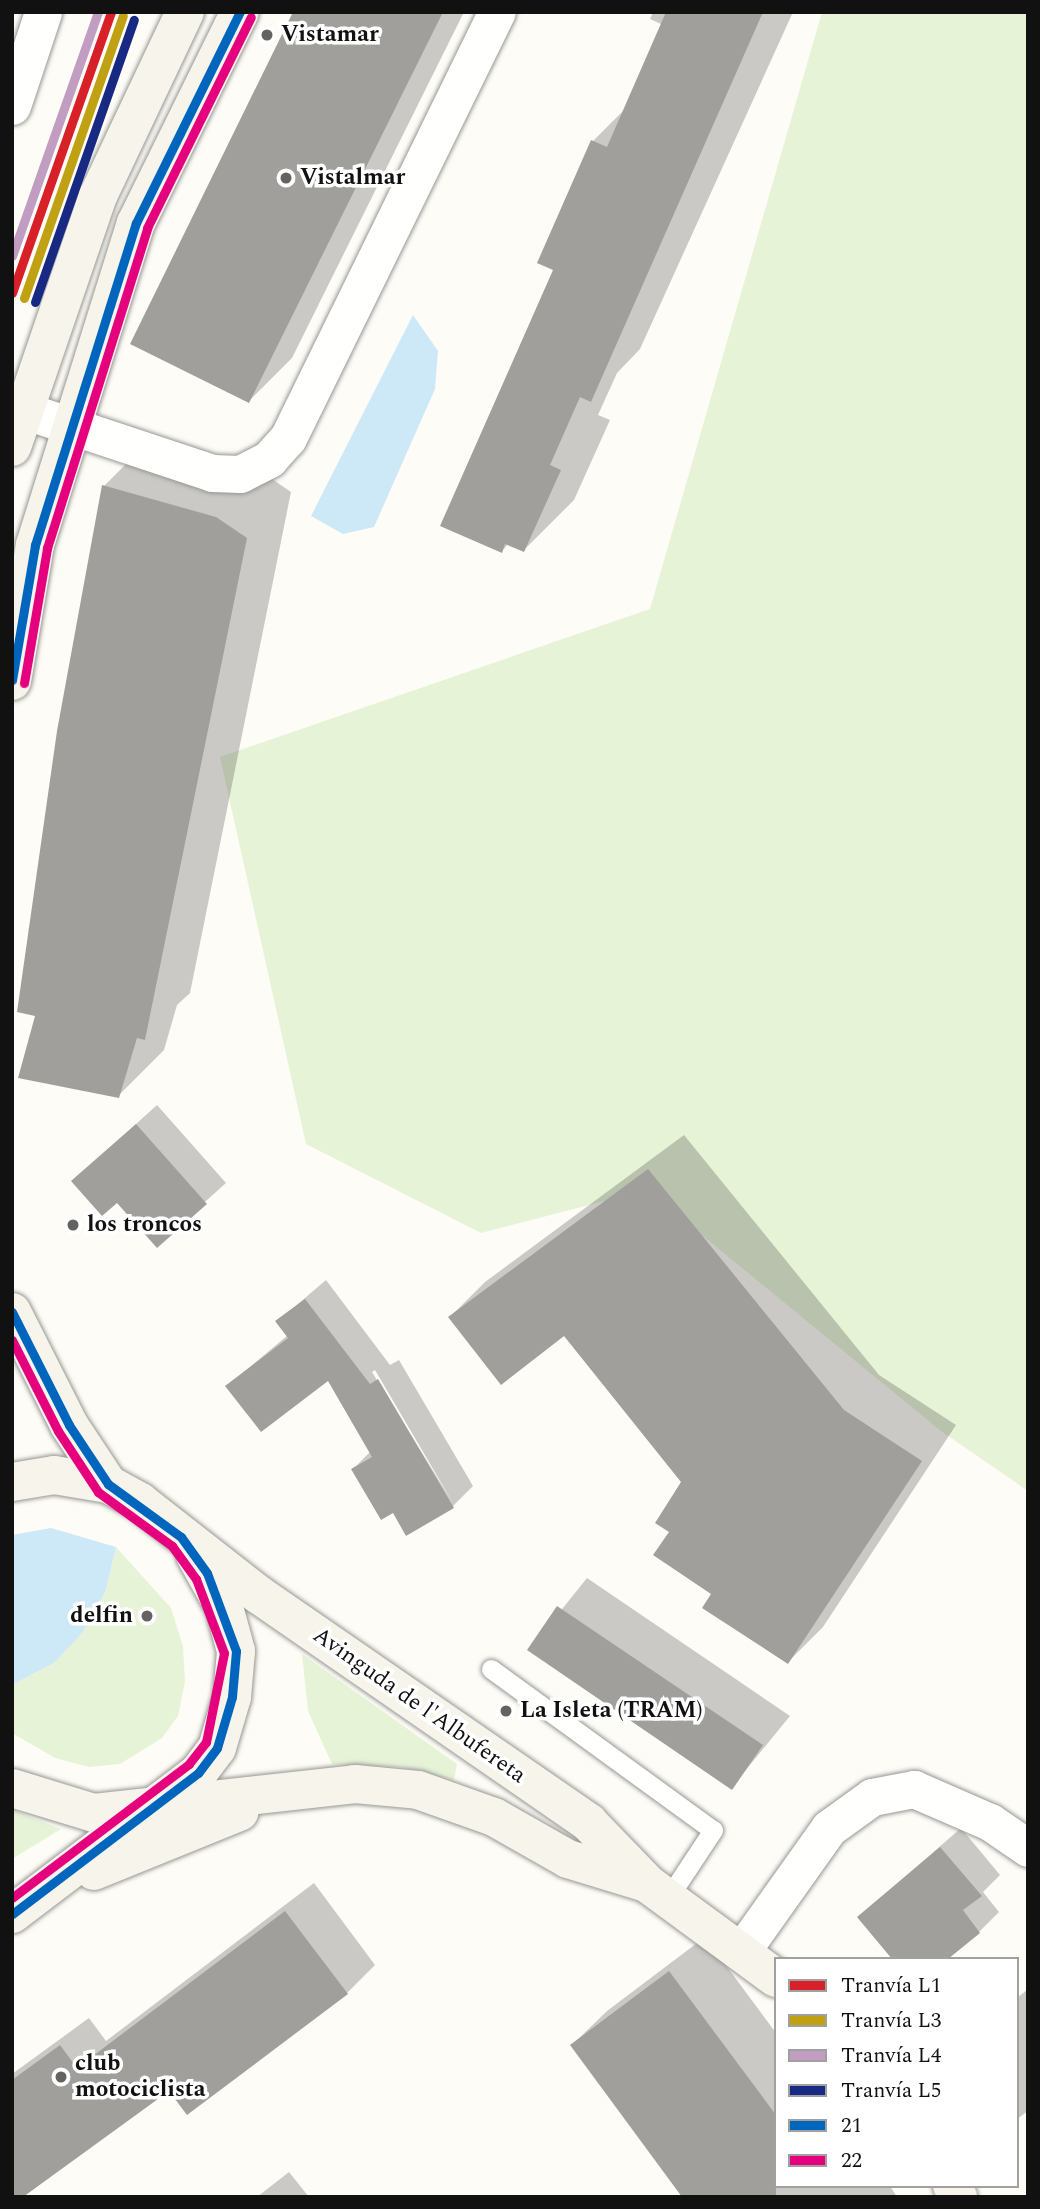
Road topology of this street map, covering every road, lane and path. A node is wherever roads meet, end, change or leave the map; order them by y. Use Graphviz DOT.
graph roads {
  1 [pos="43,12"];
  2 [pos="185,12"];
  3 [pos="240,12"];
  4 [pos="497,12"];
  5 [pos="12,106"];
  6 [pos="23,410"];
  7 [pos="68,426"];
  8 [pos="12,447"];
  9 [pos="12,681"];
  10 [pos="15,1329"];
  11 [pos="12,1482"];
  12 [pos="108,1485"];
  13 [pos="181,1537"];
  14 [pos="491,1669"];
  15 [pos="12,1788"];
  16 [pos="310,1788"];
  17 [pos="152,1806"];
  18 [pos="1028,1848"];
  19 [pos="658,1891"];
  20 [pos="27,1905"];
  21 [pos="743,1949"];
  22 [pos="774,1976"];
  1 -- 5 [label="street"];
  2 -- 6 [label="main road"];
  3 -- 7 [label="main road"];
  4 -- 7 [label="street"];
  6 -- 7 [label="street"];
  6 -- 8 [label="main road"];
  7 -- 9 [label="main road"];
  10 -- 12 [label="main road"];
  11 -- 12 [label="main road, Avinguda de l'Albufereta"];
  12 -- 13 [label="main road, Avinguda de l'Albufereta"];
  13 -- 17 [label="main road, Avinguda de l'Albufereta"];
  13 -- 19 [label="main road, Avinguda de l'Albufereta"];
  14 -- 19 [label="lane"];
  15 -- 17 [label="main road"];
  16 -- 17 [label="main road, Avinguda de l'Albufereta"];
  16 -- 19 [label="main road, Avinguda de l'Albufereta"];
  16 -- 20 [label="main road"];
  17 -- 20 [label="main road"];
  18 -- 21 [label="street"];
  19 -- 21 [label="main road, Avinguda de l'Albufereta"];
  21 -- 22 [label="main road, Avinguda de l'Albufereta"];
}
